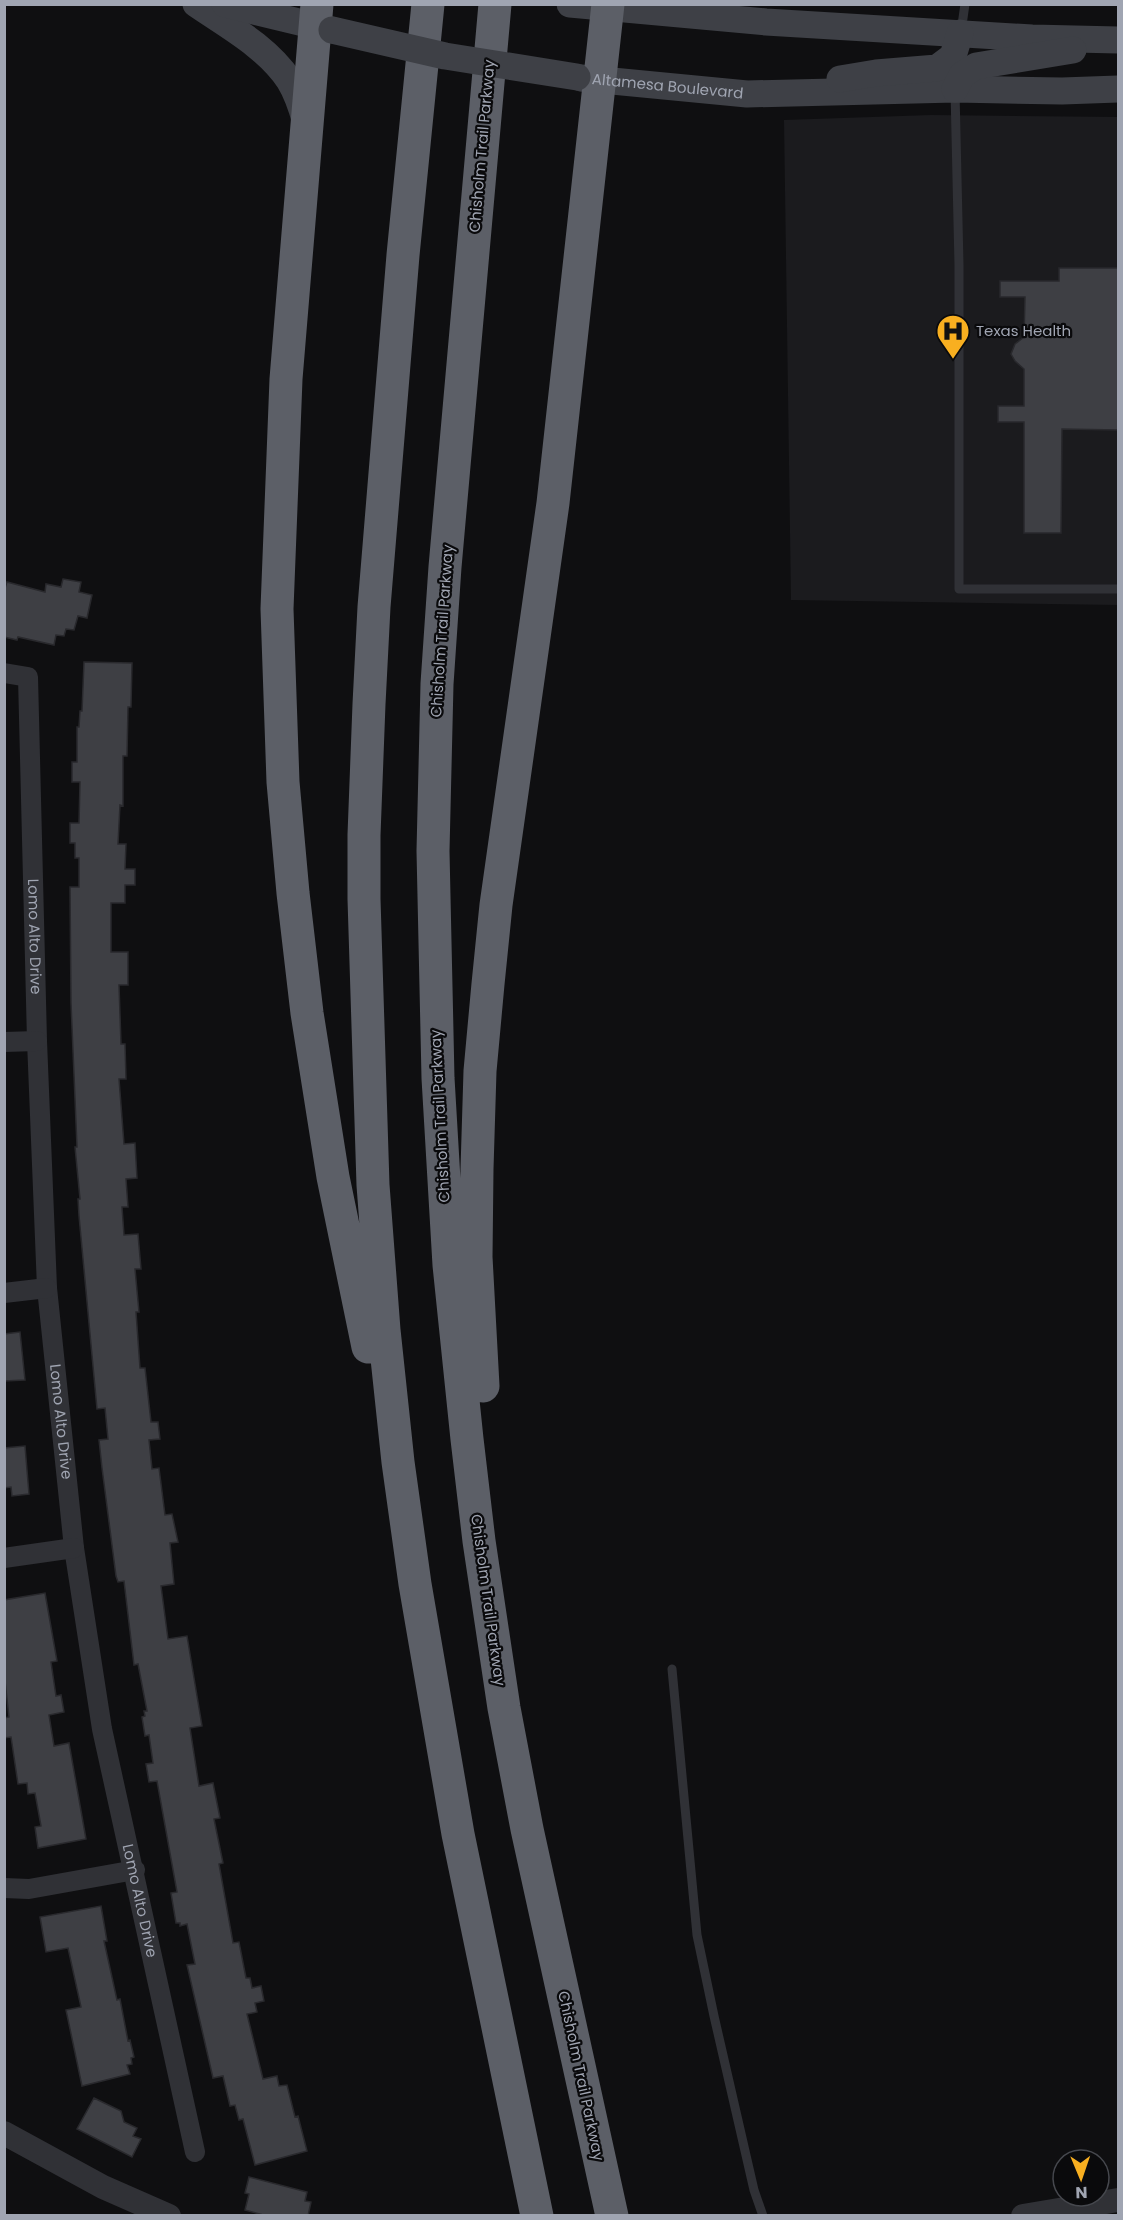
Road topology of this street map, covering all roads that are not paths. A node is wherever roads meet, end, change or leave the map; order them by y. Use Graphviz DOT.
graph roads {
  1 [pos="196,4"];
  2 [pos="225,4"];
  3 [pos="428,4"];
  4 [pos="495,4"];
  5 [pos="965,4"];
  6 [pos="594,6"];
  7 [pos="321,21"];
  8 [pos="960,33"];
  9 [pos="1107,39"];
  10 [pos="588,79"];
  11 [pos="955,89"];
  12 [pos="1119,89"];
  13 [pos="747,94"];
  14 [pos="307,124"];
  15 [pos="1119,590"];
  16 [pos="4,673"];
  17 [pos="37,1041"];
  18 [pos="4,1042"];
  19 [pos="47,1288"];
  20 [pos="4,1293"];
  21 [pos="74,1548"];
  22 [pos="409,1548"];
  23 [pos="4,1558"];
  24 [pos="672,1669"];
  25 [pos="504,1708"];
  26 [pos="135,1870"];
  27 [pos="4,1888"];
  28 [pos="4,2133"];
  29 [pos="195,2152"];
  30 [pos="1119,2200"];
  31 [pos="169,2216"];
  32 [pos="537,2216"];
  33 [pos="612,2216"];
  34 [pos="763,2216"];
  35 [pos="1023,2216"];
  1 -- 14 [label="main road"];
  2 -- 7 [label="main road, Altamesa Boulevard"];
  3 -- 22 [label="highway"];
  4 -- 25 [label="highway, Chisholm Trail Parkway"];
  5 -- 8 [label="lane"];
  6 -- 8 [label="main road"];
  6 -- 10 [label="highway"];
  7 -- 10 [label="main road, Altamesa Boulevard, bridge"];
  7 -- 14 [label="highway"];
  8 -- 9 [label="main road"];
  8 -- 13 [label="main road"];
  9 -- 11 [label="main road"];
  10 -- 13 [label="main road, Altamesa Boulevard"];
  10 -- 25 [label="highway"];
  11 -- 12 [label="main road, Altamesa Boulevard"];
  11 -- 13 [label="main road, Altamesa Boulevard"];
  11 -- 15 [label="lane"];
  14 -- 22 [label="highway"];
  16 -- 17 [label="street, Lomo Alto Drive"];
  17 -- 18 [label="street"];
  17 -- 19 [label="street, Lomo Alto Drive"];
  19 -- 20 [label="street"];
  19 -- 21 [label="street, Lomo Alto Drive"];
  21 -- 23 [label="street"];
  21 -- 26 [label="street, Lomo Alto Drive"];
  22 -- 32 [label="highway"];
  24 -- 34 [label="lane"];
  25 -- 33 [label="highway, Chisholm Trail Parkway"];
  26 -- 27 [label="street"];
  26 -- 29 [label="street, Lomo Alto Drive"];
  28 -- 31 [label="street"];
  30 -- 35 [label="street"];
}
